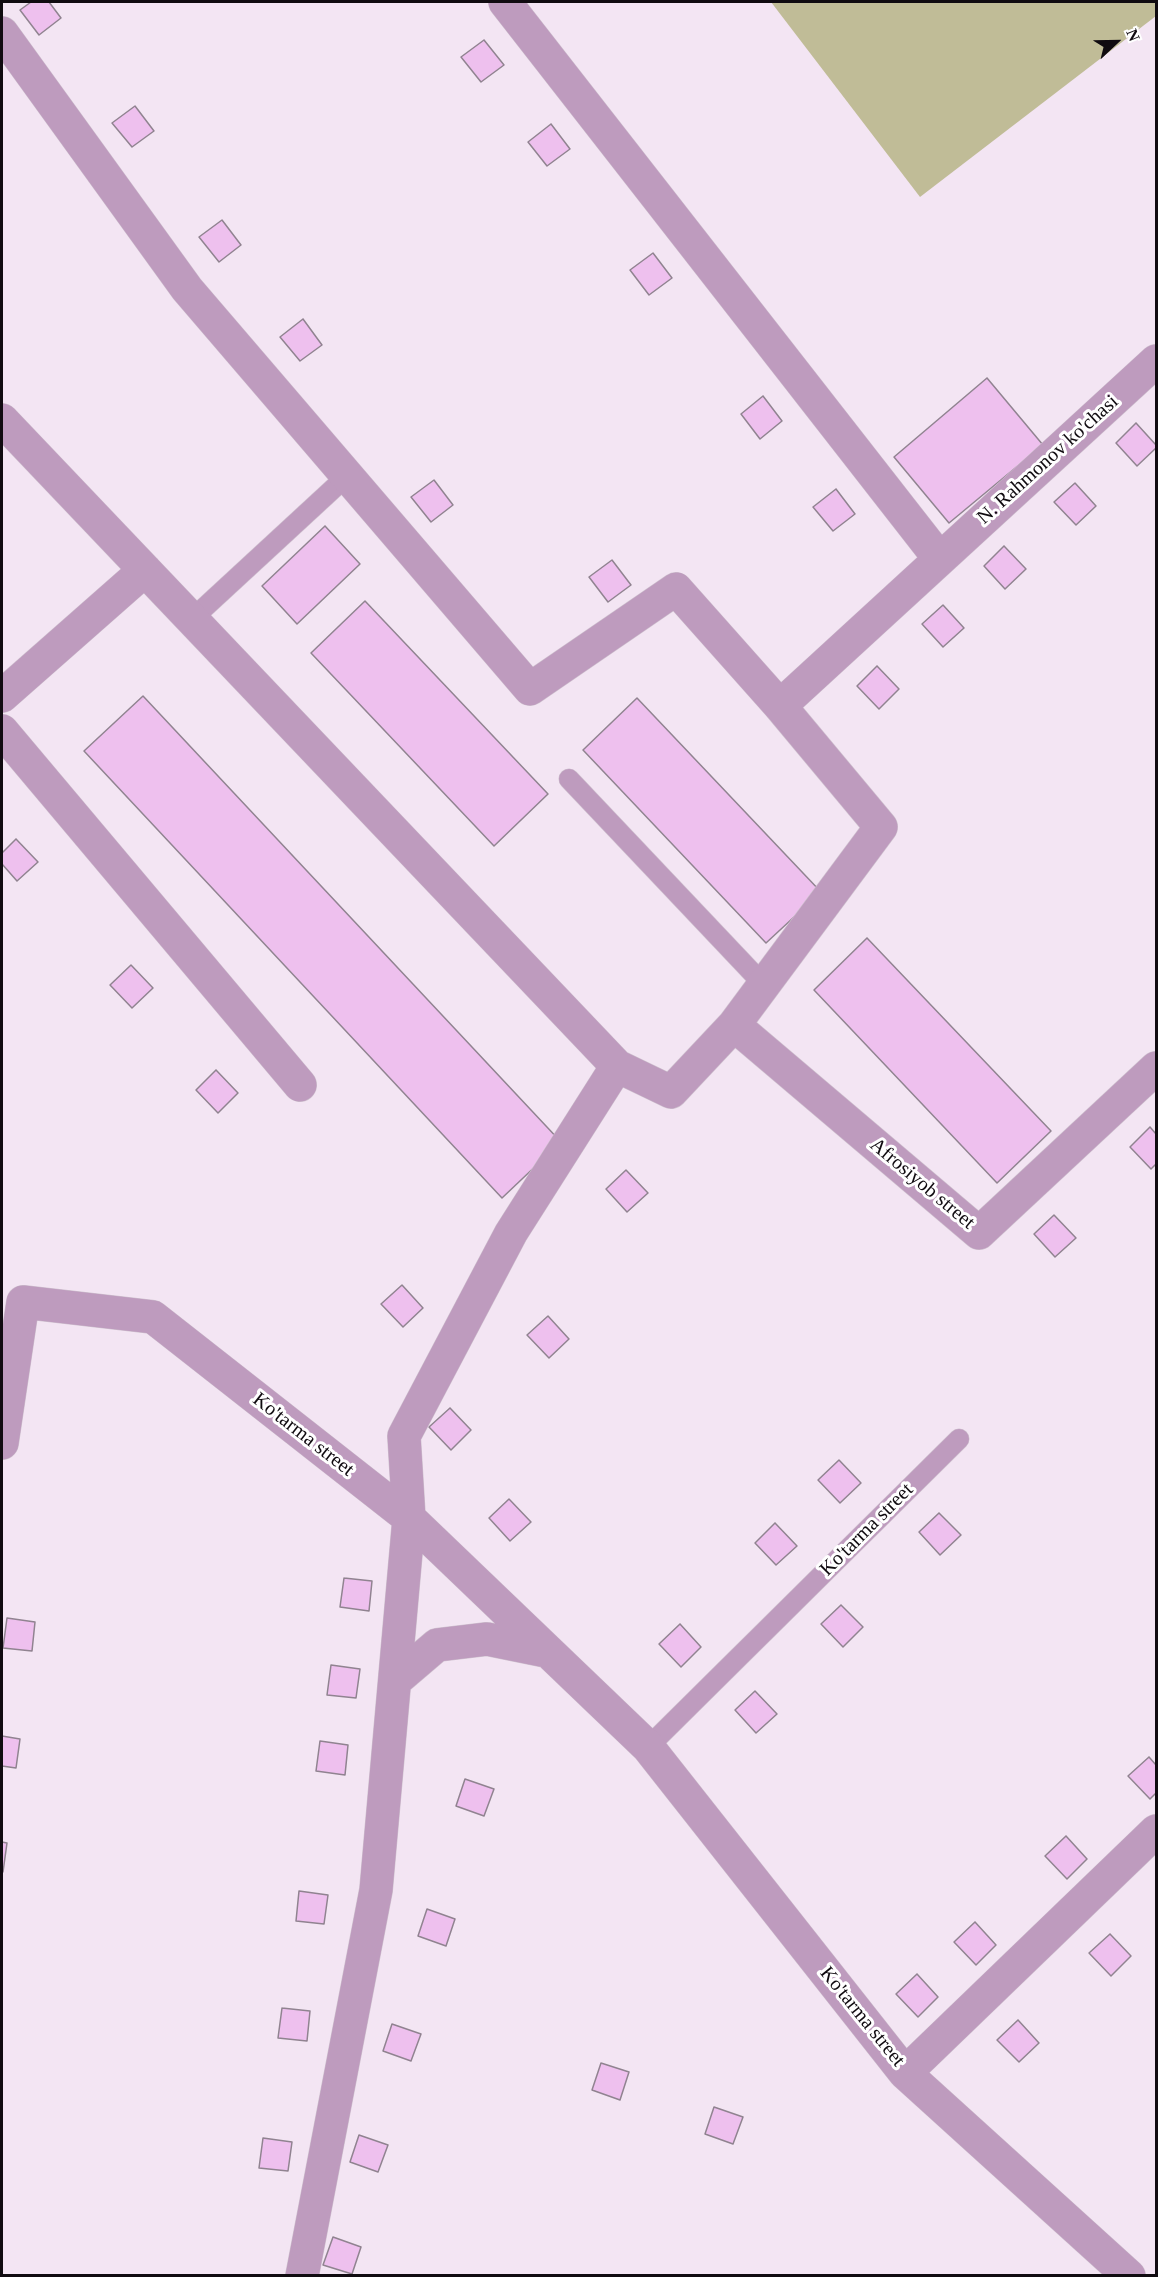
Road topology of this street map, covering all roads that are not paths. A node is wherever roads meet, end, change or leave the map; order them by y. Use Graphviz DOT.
graph roads {
  1 [pos="505,2"];
  2 [pos="2,33"];
  3 [pos="1156,361"];
  4 [pos="2,420"];
  5 [pos="348,475"];
  6 [pos="939,558"];
  7 [pos="145,570"];
  8 [pos="192,619"];
  9 [pos="2,696"];
  10 [pos="780,706"];
  11 [pos="2,731"];
  12 [pos="569,779"];
  13 [pos="764,985"];
  14 [pos="734,1025"];
  15 [pos="617,1066"];
  16 [pos="1156,1068"];
  17 [pos="300,1084"];
  18 [pos="959,1439"];
  19 [pos="2,1443"];
  20 [pos="409,1518"];
  21 [pos="546,1651"];
  22 [pos="396,1680"];
  23 [pos="648,1747"];
  24 [pos="1156,1831"];
  25 [pos="905,2073"];
  26 [pos="302,2276"];
  27 [pos="1129,2276"];
  1 -- 6 [label="street"];
  2 -- 5 [label="street"];
  3 -- 6 [label="street, N. Rahmonov ko'chasi"];
  4 -- 7 [label="street"];
  5 -- 8 [label="lane"];
  5 -- 10 [label="street"];
  6 -- 10 [label="street, N. Rahmonov ko'chasi"];
  7 -- 8 [label="street"];
  7 -- 9 [label="street"];
  8 -- 15 [label="street"];
  10 -- 13 [label="street"];
  11 -- 17 [label="street"];
  12 -- 13 [label="lane"];
  13 -- 14 [label="street"];
  14 -- 15 [label="street"];
  14 -- 16 [label="street, Afrosiyob street"];
  15 -- 20 [label="street"];
  18 -- 23 [label="lane, Ko'tarma street"];
  19 -- 20 [label="street, Ko'tarma street"];
  20 -- 21 [label="street, Ko'tarma street"];
  20 -- 22 [label="street"];
  21 -- 22 [label="street"];
  21 -- 23 [label="street, Ko'tarma street"];
  22 -- 26 [label="street"];
  23 -- 25 [label="street, Ko'tarma street"];
  24 -- 25 [label="street, Ko'tarma street"];
  25 -- 27 [label="street"];
}
